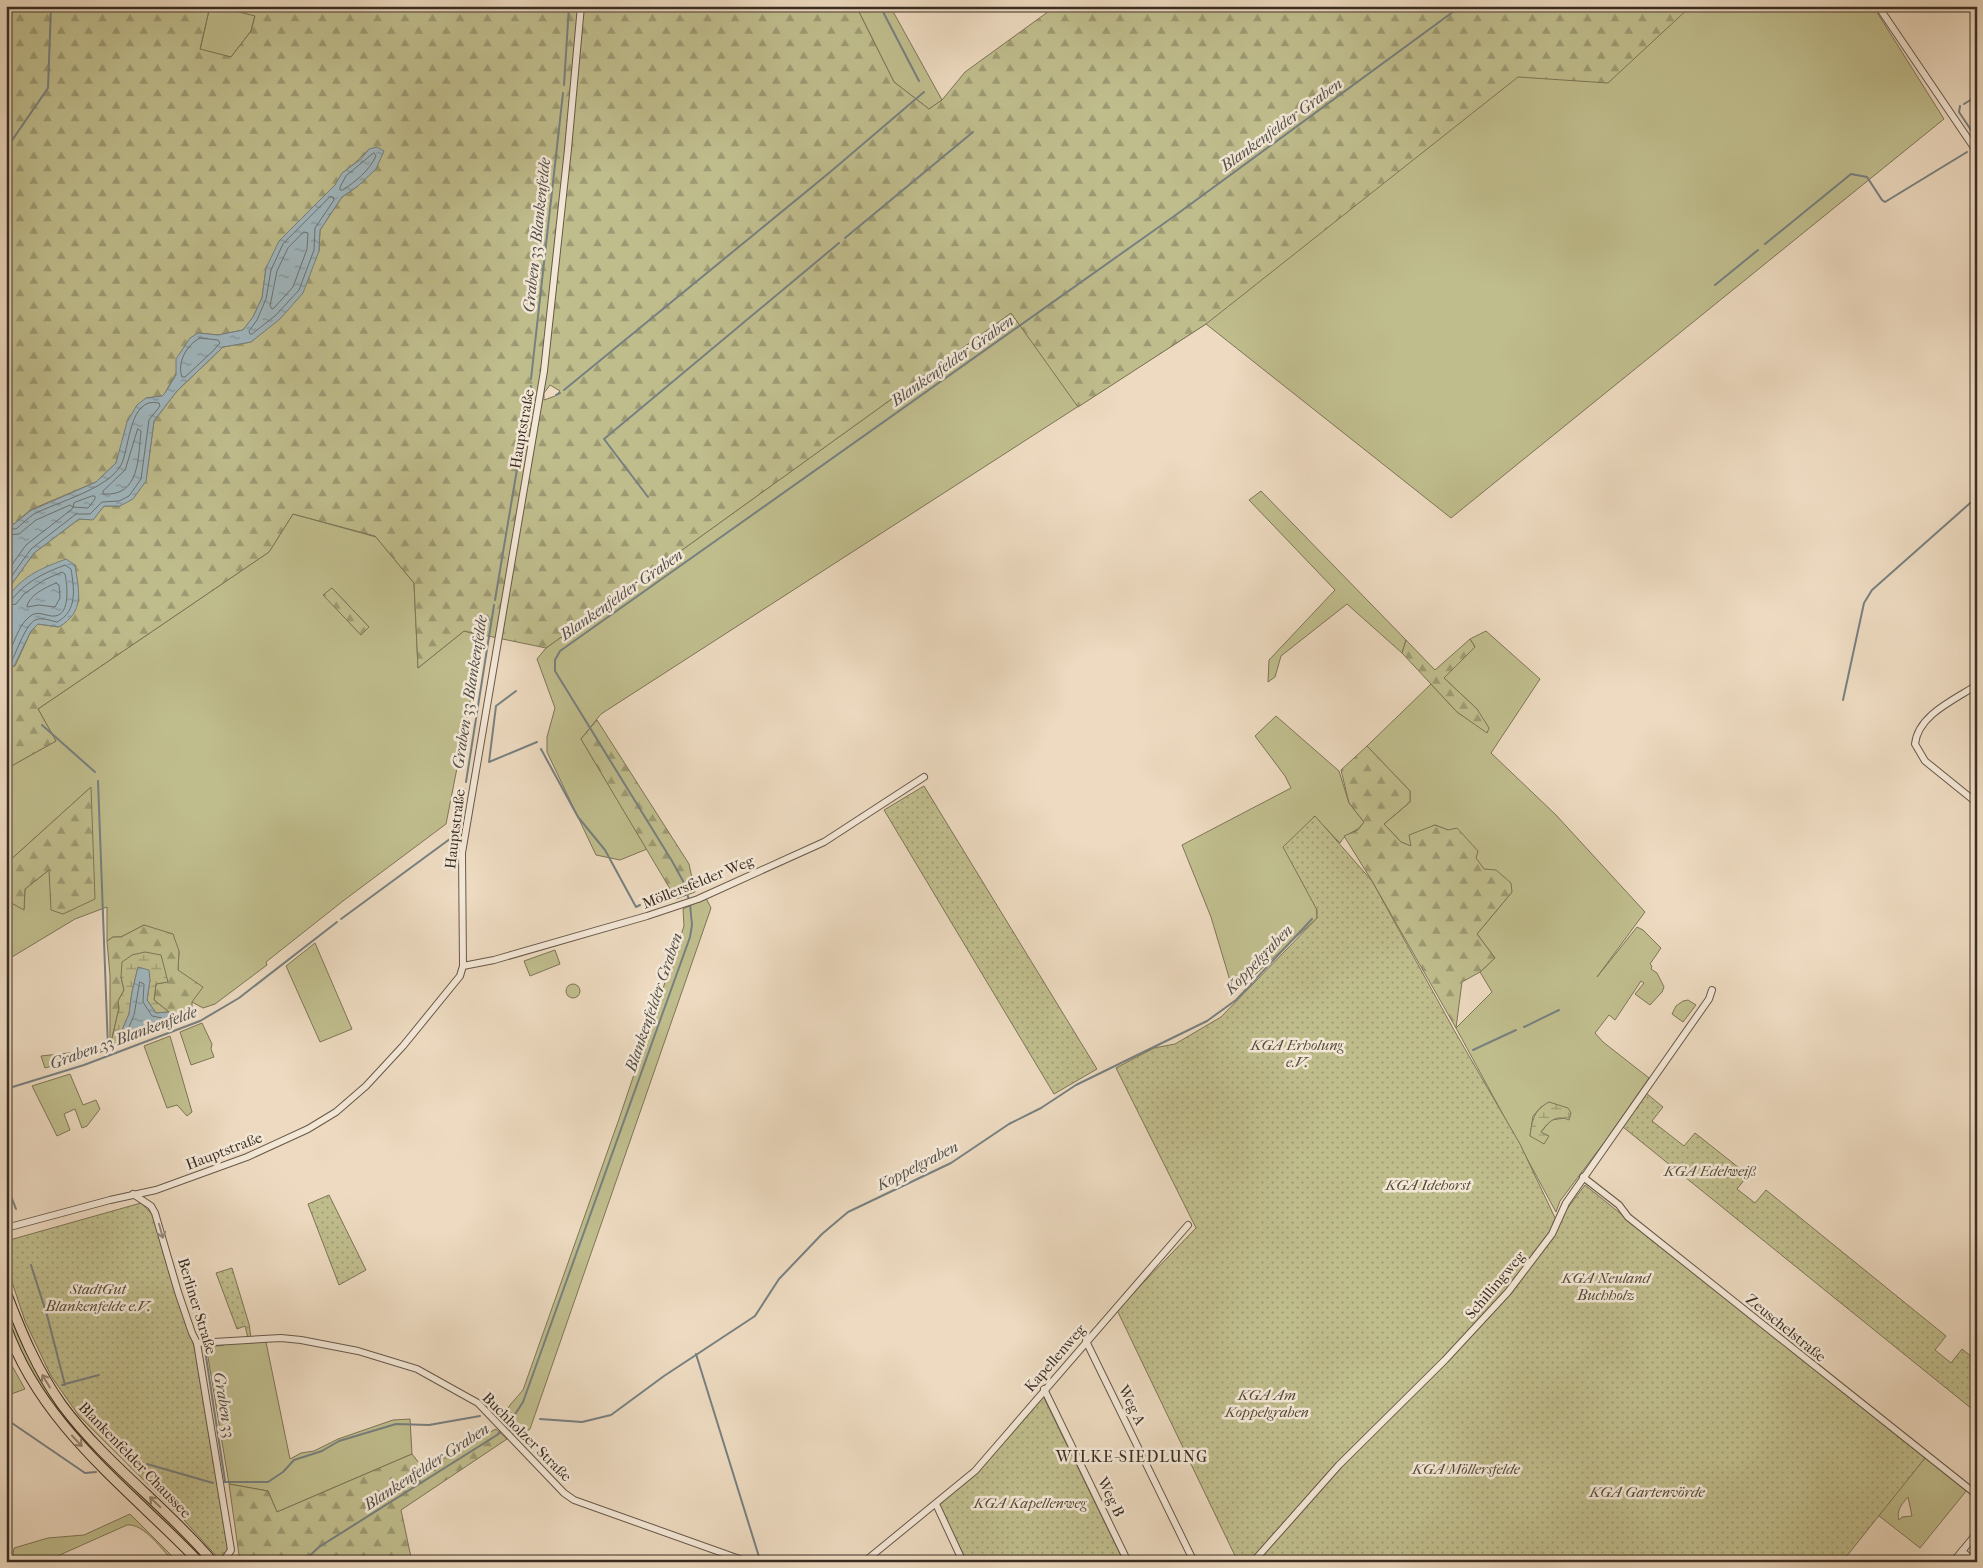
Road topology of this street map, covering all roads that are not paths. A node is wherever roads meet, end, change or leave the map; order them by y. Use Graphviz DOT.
graph roads {
  1 [pos="581,6"];
  2 [pos="1878,6"];
  3 [pos="1977,152"];
  4 [pos="1977,685"];
  5 [pos="924,777"];
  6 [pos="1977,804"];
  7 [pos="463,966"];
  8 [pos="1712,990"];
  9 [pos="1583,1177"];
  10 [pos="156,1190"];
  11 [pos="133,1194"];
  12 [pos="151,1206"];
  13 [pos="1188,1225"];
  14 [pos="6,1228"];
  15 [pos="6,1292"];
  16 [pos="6,1326"];
  17 [pos="1086,1341"];
  18 [pos="197,1343"];
  19 [pos="1044,1389"];
  20 [pos="1977,1496"];
  21 [pos="936,1504"];
  22 [pos="1977,1533"];
  23 [pos="1962,1551"];
  24 [pos="199,1562"];
  25 [pos="213,1562"];
  26 [pos="223,1562"];
  27 [pos="748,1562"];
  28 [pos="864,1562"];
  29 [pos="964,1562"];
  30 [pos="1128,1562"];
  31 [pos="1194,1562"];
  32 [pos="1253,1562"];
  33 [pos="1953,1562"];
  34 [pos="1975,1562"];
  1 -- 7 [label="street, Hauptstraße"];
  2 -- 3 [label="street"];
  4 -- 6 [label="street"];
  5 -- 7 [label="street, Möllersfelder Weg"];
  7 -- 10 [label="street, Hauptstraße"];
  8 -- 9 [label="street, Schillingweg"];
  9 -- 20 [label="street, Zeuschelstraße"];
  9 -- 32 [label="street, Schillingweg"];
  10 -- 11 [label="street, Hauptstraße"];
  10 -- 12 [label="street"];
  11 -- 12 [label="street"];
  11 -- 14 [label="street, Hauptstraße"];
  12 -- 18 [label="street, Berliner Straße, one-way"];
  13 -- 17 [label="street, Kapellenweg"];
  25 -- 15 [label="main road, Blankenfelder Chaussee, one-way"];
  16 -- 24 [label="main road, Blankenfelder Chaussee, one-way"];
  17 -- 19 [label="street, Kapellenweg"];
  17 -- 31 [label="street, Weg A"];
  18 -- 26 [label="street, Berliner Straße"];
  18 -- 27 [label="street, Buchholzer Straße"];
  19 -- 21 [label="street, Kapellenweg"];
  19 -- 30 [label="street, Weg B"];
  21 -- 28 [label="street, Kapellenweg"];
  21 -- 29 [label="street"];
  22 -- 23 [label="street"];
  23 -- 33 [label="street"];
  23 -- 34 [label="street"];
}
